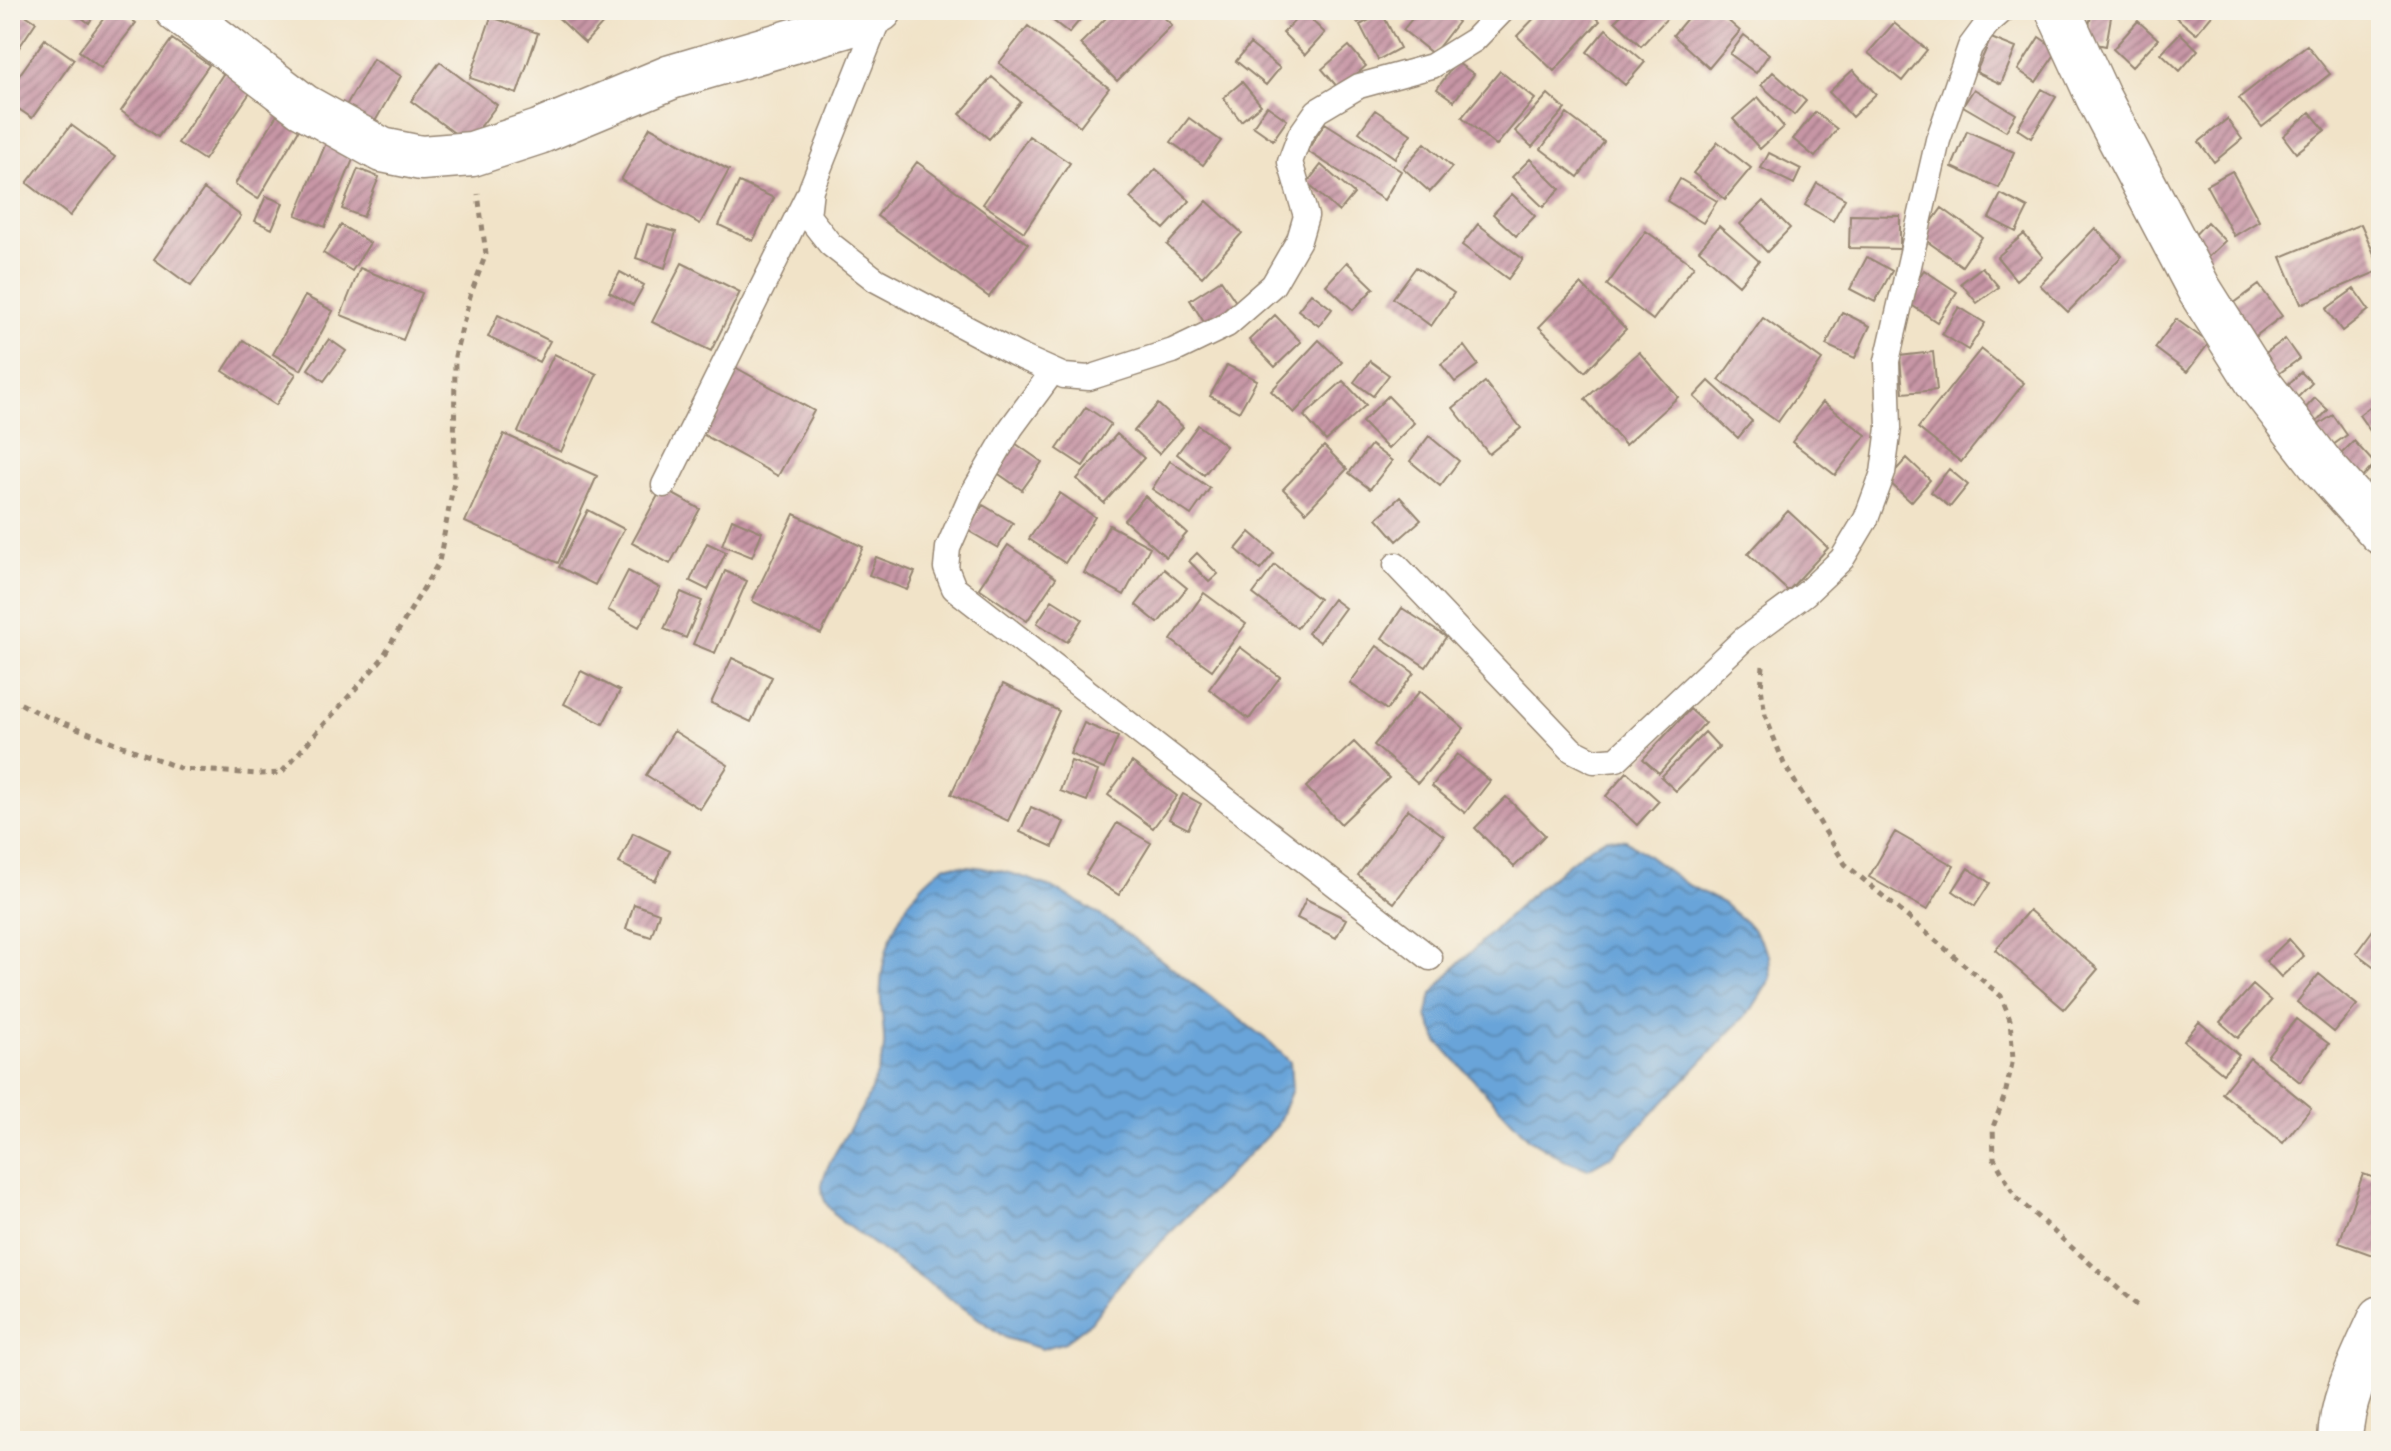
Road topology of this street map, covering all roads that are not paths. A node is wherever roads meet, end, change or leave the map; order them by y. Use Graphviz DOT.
graph roads {
  1 [pos="177,10"];
  2 [pos="881,10"];
  3 [pos="1503,10"];
  4 [pos="2003,10"];
  5 [pos="2058,10"];
  6 [pos="811,189"];
  7 [pos="1053,371"];
  8 [pos="664,485"];
  9 [pos="2381,532"];
  10 [pos="1396,565"];
  11 [pos="1430,958"];
  12 [pos="2381,1318"];
  13 [pos="2340,1441"];
  1 -- 2 [label="street"];
  2 -- 6 [label="lane"];
  3 -- 7 [label="lane"];
  4 -- 10 [label="lane"];
  5 -- 9 [label="street"];
  6 -- 7 [label="lane"];
  6 -- 8 [label="lane"];
  7 -- 11 [label="lane"];
  12 -- 13 [label="street"];
}
